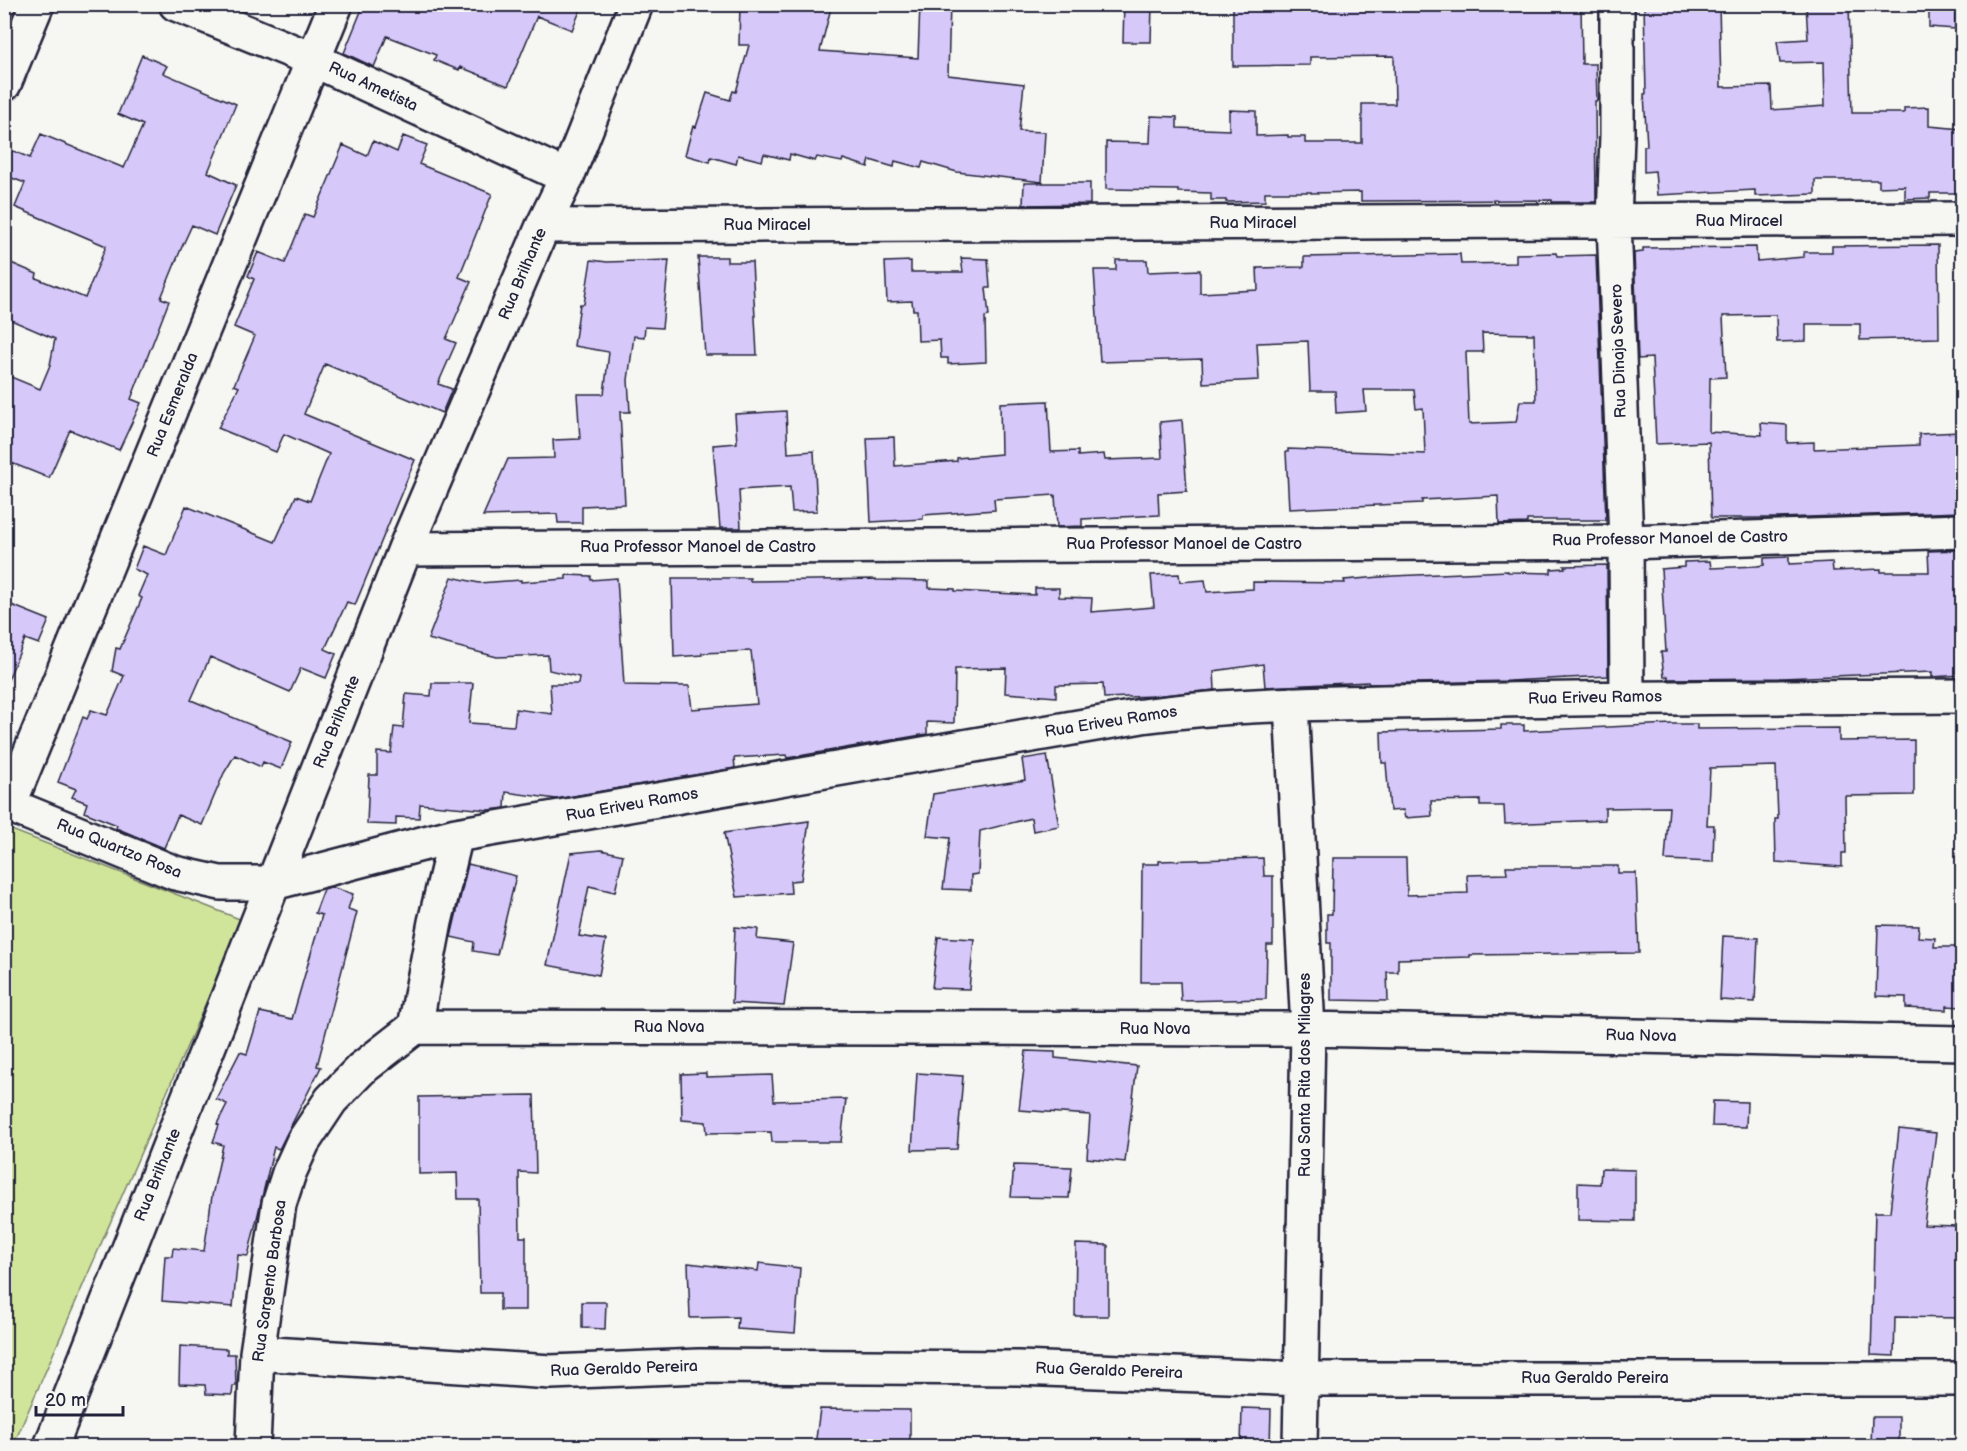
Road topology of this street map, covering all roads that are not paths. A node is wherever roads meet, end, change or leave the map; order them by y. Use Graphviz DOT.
graph roads {
  1 [pos="38,4"];
  2 [pos="176,4"];
  3 [pos="336,4"];
  4 [pos="636,4"];
  5 [pos="1617,4"];
  6 [pos="314,60"];
  7 [pos="4,84"];
  8 [pos="567,177"];
  9 [pos="1962,219"];
  10 [pos="1614,221"];
  11 [pos="543,226"];
  12 [pos="1962,531"];
  13 [pos="1626,542"];
  14 [pos="405,549"];
  15 [pos="1962,696"];
  16 [pos="1628,697"];
  17 [pos="1292,704"];
  18 [pos="7,804"];
  19 [pos="456,835"];
  20 [pos="273,883"];
  21 [pos="415,1027"];
  22 [pos="1308,1029"];
  23 [pos="1962,1043"];
  24 [pos="257,1353"];
  25 [pos="1302,1379"];
  26 [pos="1962,1379"];
  27 [pos="51,1446"];
  28 [pos="254,1446"];
  29 [pos="1300,1446"];
  1 -- 7 [label="street"];
  2 -- 6 [label="street, Rua Ametista"];
  3 -- 6 [label="street, Rua Esmeralda"];
  4 -- 8 [label="street, Rua Brilhante"];
  5 -- 10 [label="street, Rua Dinaja Severo"];
  6 -- 8 [label="street, Rua Ametista"];
  6 -- 18 [label="street, Rua Esmeralda"];
  8 -- 11 [label="street, Rua Brilhante"];
  9 -- 10 [label="street, Rua Miracel"];
  10 -- 11 [label="street, Rua Miracel"];
  10 -- 13 [label="street, Rua Dinaja Severo"];
  11 -- 14 [label="street, Rua Brilhante"];
  12 -- 13 [label="street, Rua Professor Manoel de Castro"];
  13 -- 14 [label="street, Rua Professor Manoel de Castro"];
  13 -- 16 [label="street, Rua Dinaja Severo"];
  14 -- 20 [label="street, Rua Brilhante"];
  15 -- 16 [label="street, Rua Eriveu Ramos"];
  16 -- 17 [label="street, Rua Eriveu Ramos"];
  17 -- 19 [label="street, Rua Eriveu Ramos"];
  17 -- 22 [label="street, Rua Santa Rita dos Milagres"];
  18 -- 20 [label="street, Rua Quartzo Rosa"];
  19 -- 20 [label="street, Rua Eriveu Ramos"];
  19 -- 21 [label="street"];
  20 -- 27 [label="street, Rua Brilhante"];
  21 -- 22 [label="street, Rua Nova"];
  21 -- 24 [label="street, Rua Sargento Barbosa"];
  22 -- 23 [label="street, Rua Nova"];
  22 -- 25 [label="street, Rua Santa Rita dos Milagres"];
  24 -- 25 [label="street, Rua Geraldo Pereira"];
  24 -- 28 [label="street, Rua Sargento Barbosa"];
  25 -- 26 [label="street, Rua Geraldo Pereira"];
  25 -- 29 [label="street, Rua Santa Rita dos Milagres"];
}
